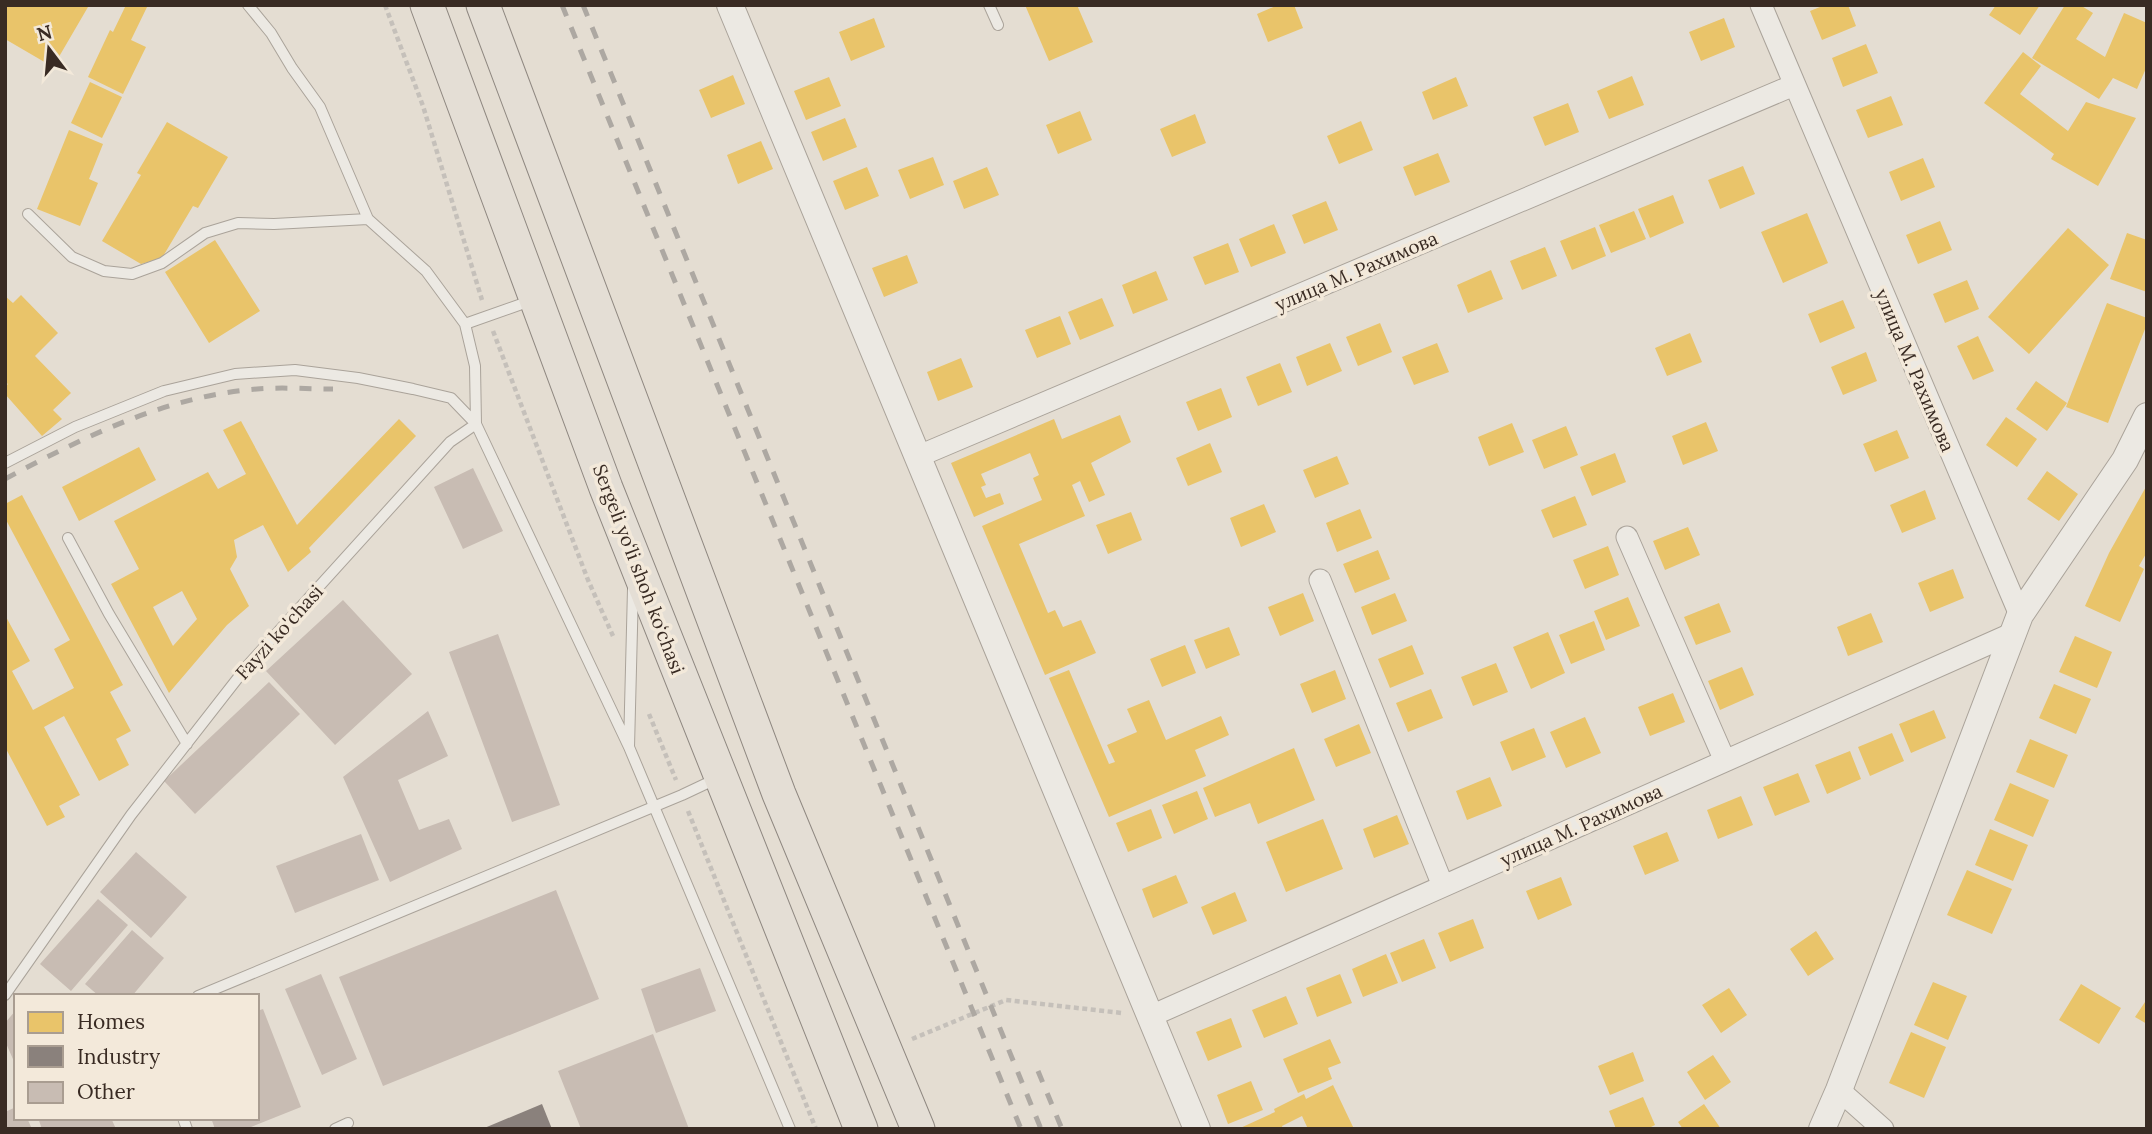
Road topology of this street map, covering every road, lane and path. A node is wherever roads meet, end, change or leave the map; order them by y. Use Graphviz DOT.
graph roads {
  1 [pos="248,5"];
  2 [pos="385,5"];
  3 [pos="427,5"];
  4 [pos="484,5"];
  5 [pos="730,5"];
  6 [pos="989,5"];
  7 [pos="1761,5"];
  8 [pos="998,25"];
  9 [pos="1794,85"];
  10 [pos="28,214"];
  11 [pos="368,219"];
  12 [pos="536,299"];
  13 [pos="488,316"];
  14 [pos="465,324"];
  15 [pos="2147,416"];
  16 [pos="476,425"];
  17 [pos="919,456"];
  18 [pos="5,463"];
  19 [pos="1627,537"];
  20 [pos="68,538"];
  21 [pos="634,558"];
  22 [pos="1320,580"];
  23 [pos="2016,625"];
  24 [pos="631,675"];
  25 [pos="187,744"];
  26 [pos="629,747"];
  27 [pos="1725,761"];
  28 [pos="720,777"];
  29 [pos="682,795"];
  30 [pos="654,807"];
  31 [pos="1443,886"];
  32 [pos="203,994"];
  33 [pos="5,995"];
  34 [pos="1151,1016"];
  35 [pos="885,1051"];
  36 [pos="1839,1090"];
  37 [pos="348,1123"];
  38 [pos="335,1129"];
  39 [pos="790,1129"];
  40 [pos="816,1129"];
  41 [pos="862,1129"];
  42 [pos="918,1129"];
  43 [pos="1197,1129"];
  44 [pos="1822,1129"];
  45 [pos="1883,1129"];
  1 -- 11 [label="lane"];
  2 -- 13 [label="path"];
  3 -- 12 [label="main road, Sergeli yo‘li shoh ko‘chasi"];
  4 -- 35 [label="main road"];
  5 -- 17 [label="street"];
  6 -- 8 [label="lane"];
  7 -- 9 [label="street, улица М. Рахимова"];
  9 -- 17 [label="street, улица М. Рахимова"];
  9 -- 23 [label="street, улица М. Рахимова"];
  10 -- 11 [label="lane"];
  11 -- 14 [label="lane"];
  12 -- 13 [label="lane"];
  12 -- 21 [label="main road, Sergeli yo‘li shoh ko‘chasi"];
  13 -- 14 [label="lane"];
  13 -- 24 [label="path"];
  14 -- 16 [label="lane"];
  15 -- 23 [label="street"];
  16 -- 18 [label="lane"];
  16 -- 25 [label="lane, Fayzi ko'chasi"];
  16 -- 26 [label="lane"];
  17 -- 34 [label="street"];
  19 -- 27 [label="street"];
  20 -- 25 [label="lane"];
  21 -- 24 [label="lane"];
  21 -- 28 [label="main road, Sergeli yo‘li shoh ko‘chasi"];
  22 -- 31 [label="street"];
  23 -- 27 [label="street, улица М. Рахимова"];
  23 -- 36 [label="street"];
  24 -- 26 [label="lane"];
  24 -- 29 [label="path"];
  25 -- 33 [label="lane, Fayzi ko'chasi"];
  26 -- 30 [label="lane"];
  27 -- 31 [label="street, улица М. Рахимова"];
  28 -- 29 [label="lane"];
  28 -- 41 [label="main road, Sergeli yo‘li shoh ko‘chasi"];
  29 -- 30 [label="lane"];
  29 -- 40 [label="path"];
  30 -- 32 [label="lane"];
  30 -- 39 [label="lane"];
  31 -- 34 [label="street, улица М. Рахимова"];
  34 -- 35 [label="path"];
  34 -- 43 [label="street"];
  35 -- 42 [label="main road"];
  36 -- 44 [label="street"];
  36 -- 45 [label="street"];
  37 -- 38 [label="lane"];
}
